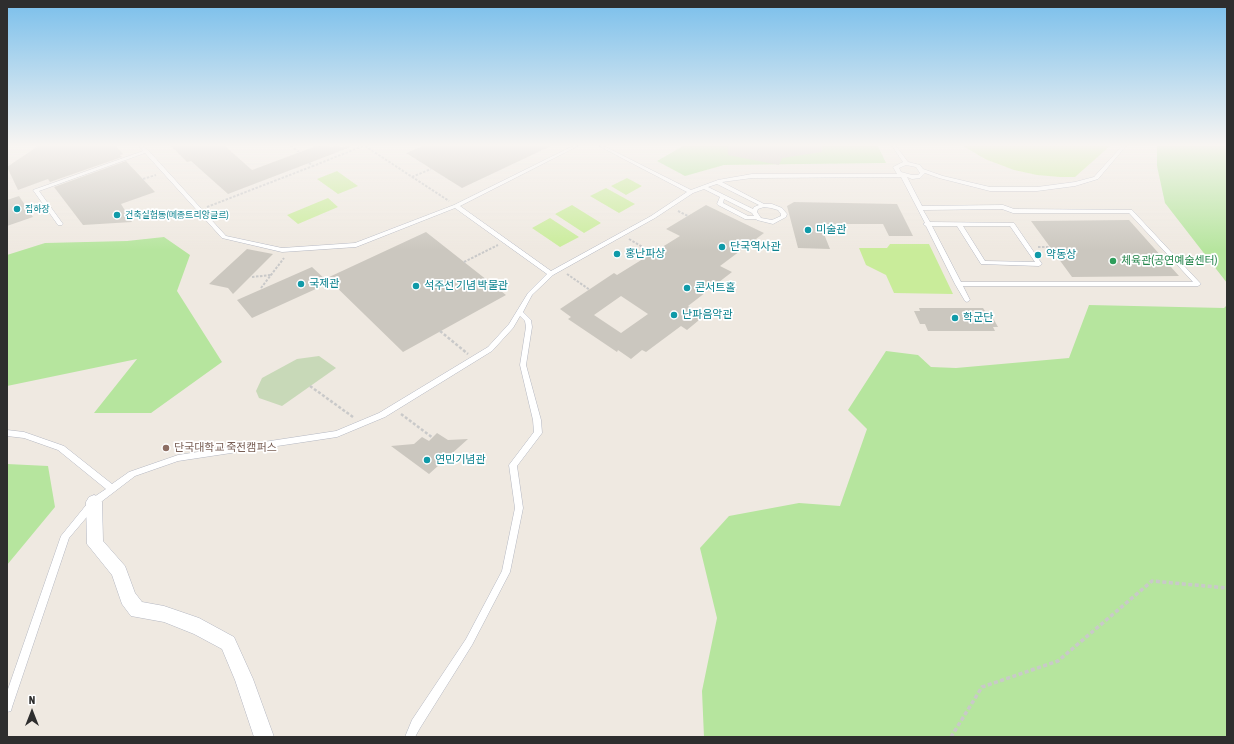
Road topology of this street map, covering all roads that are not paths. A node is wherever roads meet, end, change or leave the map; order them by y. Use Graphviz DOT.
graph roads {
  1 [pos="62,181"];
  2 [pos="173,181"];
  3 [pos="507,181"];
  4 [pos="669,181"];
  5 [pos="724,181"];
  6 [pos="906,181"];
  7 [pos="956,181"];
  8 [pos="1086,181"];
  9 [pos="716,182"];
  10 [pos="704,187"];
  11 [pos="691,192"];
  12 [pos="723,196"];
  13 [pos="763,205"];
  14 [pos="456,206"];
  15 [pos="918,208"];
  16 [pos="755,215"];
  17 [pos="60,224"];
  18 [pos="926,224"];
  19 [pos="959,224"];
  20 [pos="551,274"];
  21 [pos="958,284"];
  22 [pos="966,300"];
  23 [pos="519,312"];
  24 [pos="7,433"];
  25 [pos="112,489"];
  26 [pos="94,502"];
  27 [pos="7,707"];
  28 [pos="264,737"];
  29 [pos="410,737"];
  1 -- 17 [label="lane"];
  2 -- 14 [label="lane"];
  3 -- 14 [label="lane"];
  4 -- 11 [label="lane"];
  5 -- 9 [label="lane"];
  6 -- 15 [label="lane"];
  7 -- 8 [label="lane"];
  9 -- 10 [label="lane"];
  9 -- 13 [label="lane"];
  10 -- 11 [label="lane"];
  10 -- 12 [label="lane"];
  11 -- 20 [label="lane"];
  12 -- 16 [label="lane"];
  12 -- 16 [label="lane"];
  13 -- 16 [label="lane"];
  13 -- 16 [label="lane"];
  14 -- 20 [label="lane"];
  15 -- 18 [label="lane"];
  15 -- 21 [label="lane"];
  18 -- 19 [label="lane"];
  18 -- 21 [label="lane"];
  19 -- 19 [label="lane"];
  20 -- 23 [label="lane"];
  21 -- 22 [label="lane"];
  23 -- 25 [label="lane"];
  23 -- 29 [label="lane"];
  24 -- 25 [label="lane"];
  25 -- 26 [label="lane"];
  26 -- 27 [label="lane"];
  26 -- 28 [label="street"];
}
